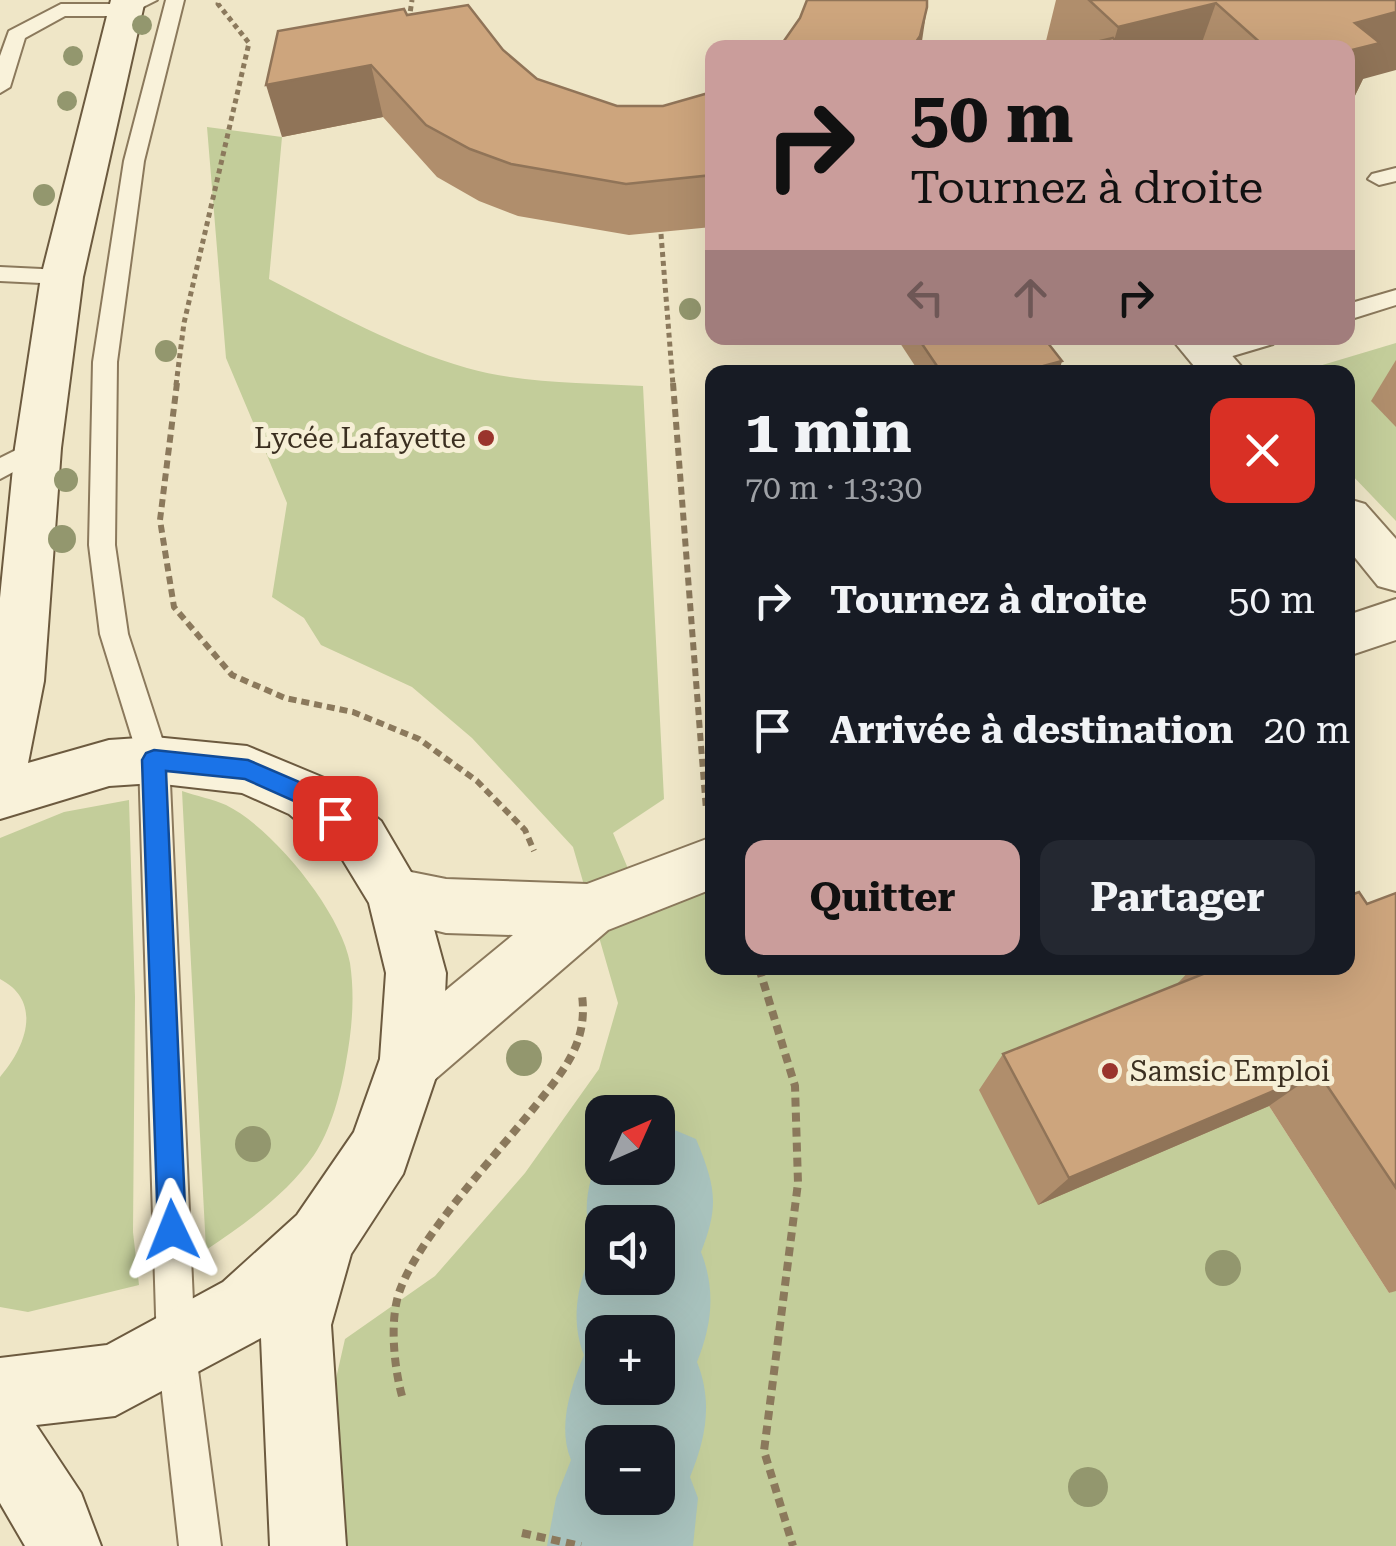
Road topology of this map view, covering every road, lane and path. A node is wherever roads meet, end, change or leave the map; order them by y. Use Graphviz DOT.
graph roads {
  1 [pos="176,0"];
  2 [pos="219,0"];
  3 [pos="412,0"];
  4 [pos="133,4"];
  5 [pos="409,33"];
  6 [pos="0,87"];
  7 [pos="661,234"];
  8 [pos="0,274"];
  9 [pos="62,278"];
  10 [pos="1396,297"];
  11 [pos="1355,310"];
  12 [pos="1242,345"];
  13 [pos="1208,355"];
  14 [pos="38,448"];
  15 [pos="0,470"];
  16 [pos="1355,525"];
  17 [pos="1396,572"];
  18 [pos="1396,619"];
  19 [pos="1355,634"];
  20 [pos="154,760"];
  21 [pos="0,764"];
  22 [pos="0,795"];
  23 [pos="705,811"];
  24 [pos="705,842"];
  25 [pos="396,896"];
  26 [pos="568,918"];
  27 [pos="761,975"];
  28 [pos="411,1059"];
  29 [pos="321,1239"];
  30 [pos="176,1347"];
  31 [pos="0,1394"];
  32 [pos="402,1396"];
  33 [pos="0,1435"];
  34 [pos="522,1533"];
  35 [pos="64,1546"];
  36 [pos="200,1546"];
  37 [pos="308,1546"];
  38 [pos="581,1546"];
  39 [pos="793,1546"];
  1 -- 20 [label="lane"];
  2 -- 26 [label="path"];
  3 -- 5 [label="path"];
  4 -- 6 [label="lane"];
  4 -- 9 [label="main road"];
  7 -- 23 [label="path"];
  8 -- 9 [label="lane"];
  9 -- 14 [label="main road"];
  10 -- 11 [label="lane"];
  12 -- 13 [label="lane"];
  14 -- 15 [label="lane"];
  14 -- 21 [label="main road"];
  16 -- 17 [label="main road"];
  18 -- 19 [label="main road"];
  20 -- 22 [label="main road"];
  20 -- 25 [label="main road"];
  20 -- 30 [label="lane"];
  24 -- 26 [label="main road"];
  25 -- 26 [label="main road"];
  25 -- 28 [label="main road"];
  26 -- 28 [label="main road"];
  26 -- 32 [label="path"];
  27 -- 39 [label="path"];
  28 -- 29 [label="main road"];
  29 -- 30 [label="main road"];
  29 -- 37 [label="main road"];
  30 -- 31 [label="main road"];
  30 -- 36 [label="lane"];
  33 -- 35 [label="main road"];
  34 -- 38 [label="path"];
}
